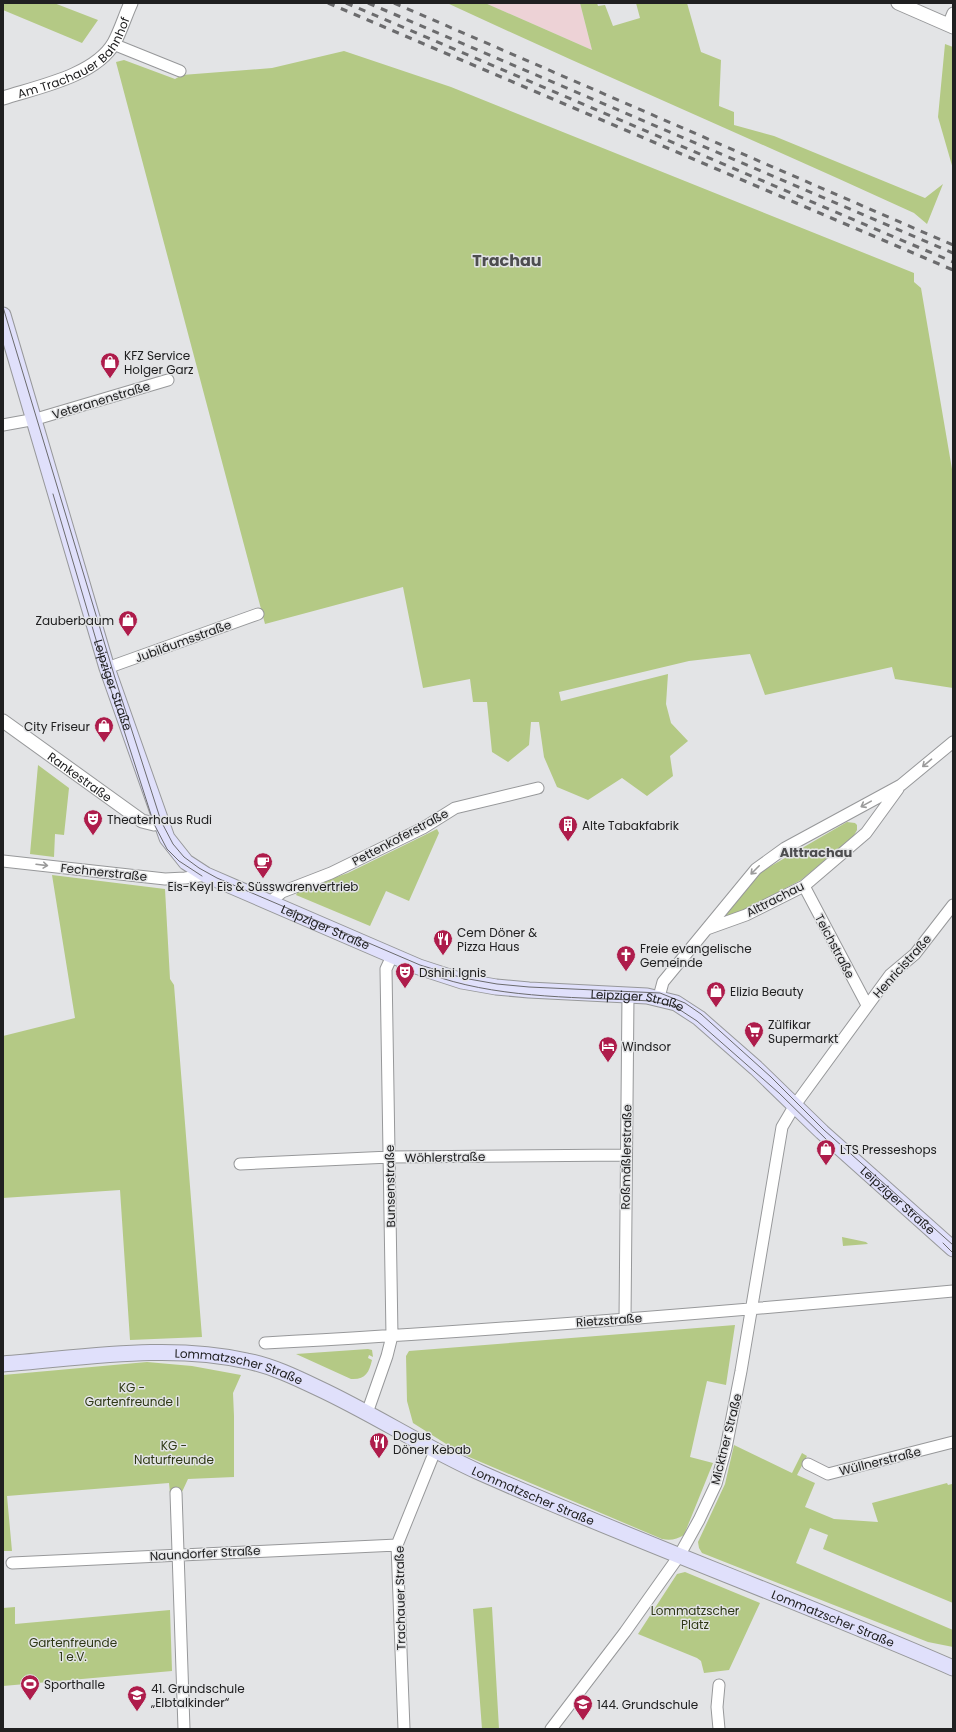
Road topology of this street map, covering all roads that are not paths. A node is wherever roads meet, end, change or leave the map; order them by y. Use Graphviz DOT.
graph roads {
  1 [pos="131,3"];
  2 [pos="898,3"];
  3 [pos="952,21"];
  4 [pos="113,44"];
  5 [pos="180,71"];
  6 [pos="3,98"];
  7 [pos="3,315"];
  8 [pos="168,380"];
  9 [pos="34,420"];
  10 [pos="3,425"];
  11 [pos="258,614"];
  12 [pos="108,668"];
  13 [pos="3,721"];
  14 [pos="953,742"];
  15 [pos="901,785"];
  16 [pos="538,788"];
  17 [pos="160,822"];
  18 [pos="3,861"];
  19 [pos="206,875"];
  20 [pos="804,886"];
  21 [pos="269,903"];
  22 [pos="953,905"];
  23 [pos="705,930"];
  24 [pos="392,956"];
  25 [pos="628,995"];
  26 [pos="659,997"];
  27 [pos="867,1005"];
  28 [pos="795,1105"];
  29 [pos="626,1155"];
  30 [pos="390,1158"];
  31 [pos="240,1164"];
  32 [pos="953,1249"];
  33 [pos="953,1291"];
  34 [pos="752,1309"];
  35 [pos="625,1319"];
  36 [pos="392,1336"];
  37 [pos="265,1342"];
  38 [pos="3,1364"];
  39 [pos="367,1413"];
  40 [pos="953,1442"];
  41 [pos="435,1451"];
  42 [pos="808,1464"];
  43 [pos="176,1492"];
  44 [pos="397,1545"];
  45 [pos="179,1554"];
  46 [pos="679,1556"];
  47 [pos="12,1563"];
  48 [pos="920,1654"];
  49 [pos="953,1658"];
  50 [pos="953,1668"];
  51 [pos="719,1685"];
  52 [pos="184,1729"];
  53 [pos="404,1729"];
  54 [pos="551,1729"];
  55 [pos="719,1729"];
  1 -- 4 [label="street, Am Trachauer Bahnhof"];
  2 -- 3 [label="street"];
  4 -- 5 [label="street"];
  4 -- 6 [label="street, Am Trachauer Bahnhof"];
  7 -- 9 [label="main road, Leipziger Straße"];
  8 -- 9 [label="street, Veteranenstraße"];
  9 -- 10 [label="street, Veteranenstraße"];
  9 -- 12 [label="main road, Leipziger Straße"];
  11 -- 12 [label="street, Jubiläumsstraße"];
  12 -- 17 [label="main road, Leipziger Straße"];
  13 -- 17 [label="street, Rankestraße"];
  14 -- 15 [label="street, Alttrachau, one-way"];
  15 -- 20 [label="street, Alttrachau"];
  15 -- 23 [label="street, Alttrachau, one-way"];
  16 -- 21 [label="street, Pettenkoferstraße"];
  17 -- 19 [label="main road, Leipziger Straße"];
  18 -- 19 [label="street, Fechnerstraße, one-way"];
  19 -- 21 [label="main road, Leipziger Straße"];
  20 -- 23 [label="street, Alttrachau"];
  20 -- 27 [label="street, Teichstraße"];
  21 -- 24 [label="main road, Leipziger Straße"];
  22 -- 27 [label="street, Henricistraße"];
  23 -- 26 [label="street, Alttrachau"];
  24 -- 25 [label="main road, Leipziger Straße"];
  24 -- 30 [label="street, Bunsenstraße"];
  25 -- 26 [label="main road, Leipziger Straße"];
  25 -- 29 [label="street, Roßmäßlerstraße"];
  26 -- 28 [label="main road, Leipziger Straße"];
  27 -- 28 [label="street, Henricistraße"];
  28 -- 32 [label="main road, Leipziger Straße"];
  28 -- 34 [label="street, Micktner Straße"];
  29 -- 30 [label="street, Wöhlerstraße"];
  29 -- 35 [label="street, Roßmäßlerstraße"];
  30 -- 31 [label="street, Wöhlerstraße"];
  30 -- 36 [label="street, Bunsenstraße"];
  33 -- 34 [label="street, Rietzstraße"];
  34 -- 35 [label="street, Rietzstraße"];
  34 -- 46 [label="street, Micktner Straße"];
  35 -- 36 [label="street, Rietzstraße"];
  36 -- 37 [label="street, Rietzstraße"];
  36 -- 39 [label="street, Bunsenstraße"];
  38 -- 39 [label="main road, Lommatzscher Straße"];
  39 -- 41 [label="main road, Lommatzscher Straße"];
  40 -- 42 [label="street, Wüllnerstraße"];
  41 -- 44 [label="street, Trachauer Straße"];
  41 -- 46 [label="main road, Lommatzscher Straße"];
  43 -- 45 [label="street"];
  44 -- 45 [label="street, Naundorfer Straße"];
  44 -- 53 [label="street, Trachauer Straße"];
  45 -- 47 [label="street, Naundorfer Straße"];
  45 -- 52 [label="street"];
  46 -- 48 [label="main road, Lommatzscher Straße"];
  46 -- 54 [label="street, Micktner Straße"];
  48 -- 49 [label="main road, Lommatzscher Straße"];
  48 -- 50 [label="main road, Lommatzscher Straße"];
  51 -- 55 [label="street"];
}
